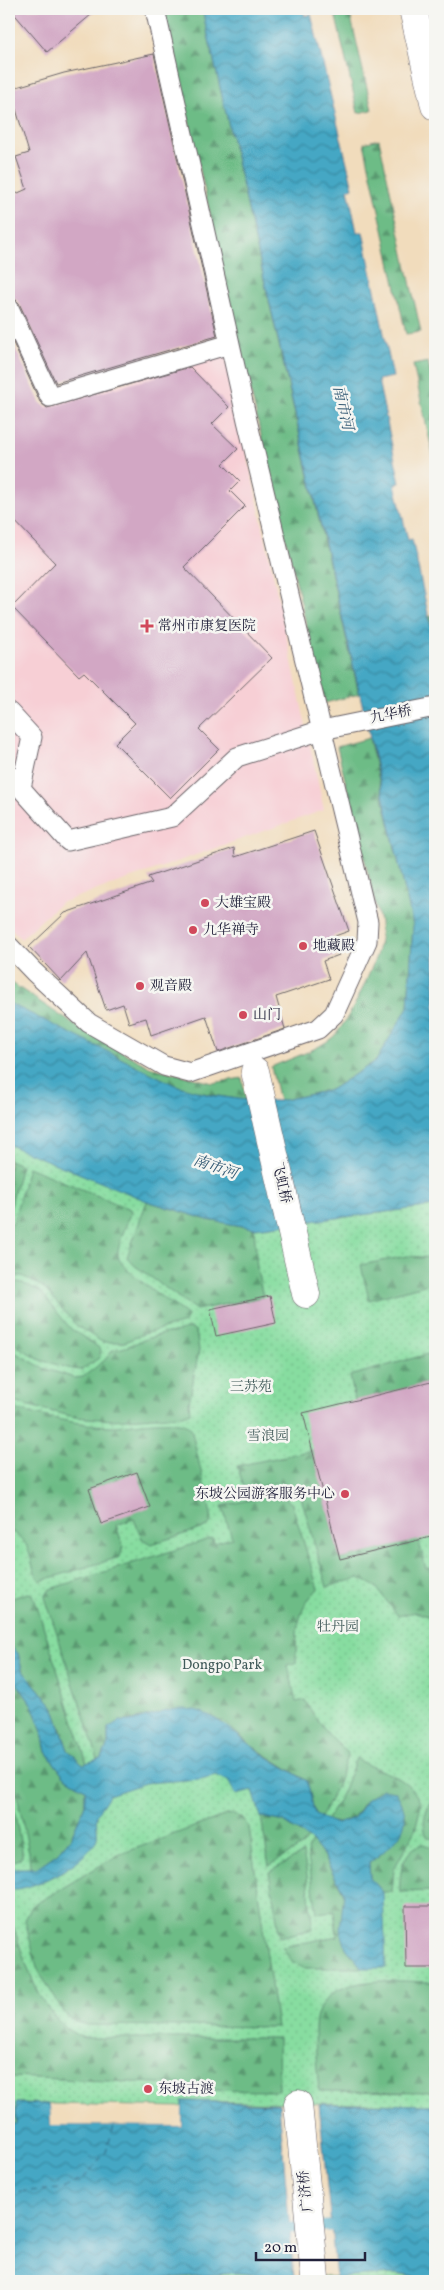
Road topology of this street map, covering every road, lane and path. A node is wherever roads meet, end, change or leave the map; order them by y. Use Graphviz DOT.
graph roads {
  1 [pos="155,9"];
  2 [pos="413,9"];
  3 [pos="435,106"];
  4 [pos="9,308"];
  5 [pos="230,344"];
  6 [pos="435,707"];
  7 [pos="9,712"];
  8 [pos="322,730"];
  9 [pos="15,782"];
  10 [pos="9,946"];
  11 [pos="255,1071"];
  12 [pos="306,1294"];
  13 [pos="298,2104"];
  14 [pos="315,2278"];
  1 -- 5 [label="lane"];
  2 -- 3 [label="street"];
  4 -- 5 [label="lane"];
  5 -- 8 [label="lane"];
  6 -- 8 [label="lane, 九华桥"];
  7 -- 9 [label="lane"];
  8 -- 9 [label="lane, 九华桥"];
  8 -- 10 [label="lane"];
  11 -- 12 [label="street, 飞虹桥"];
  13 -- 14 [label="street, 广济桥"];
}
